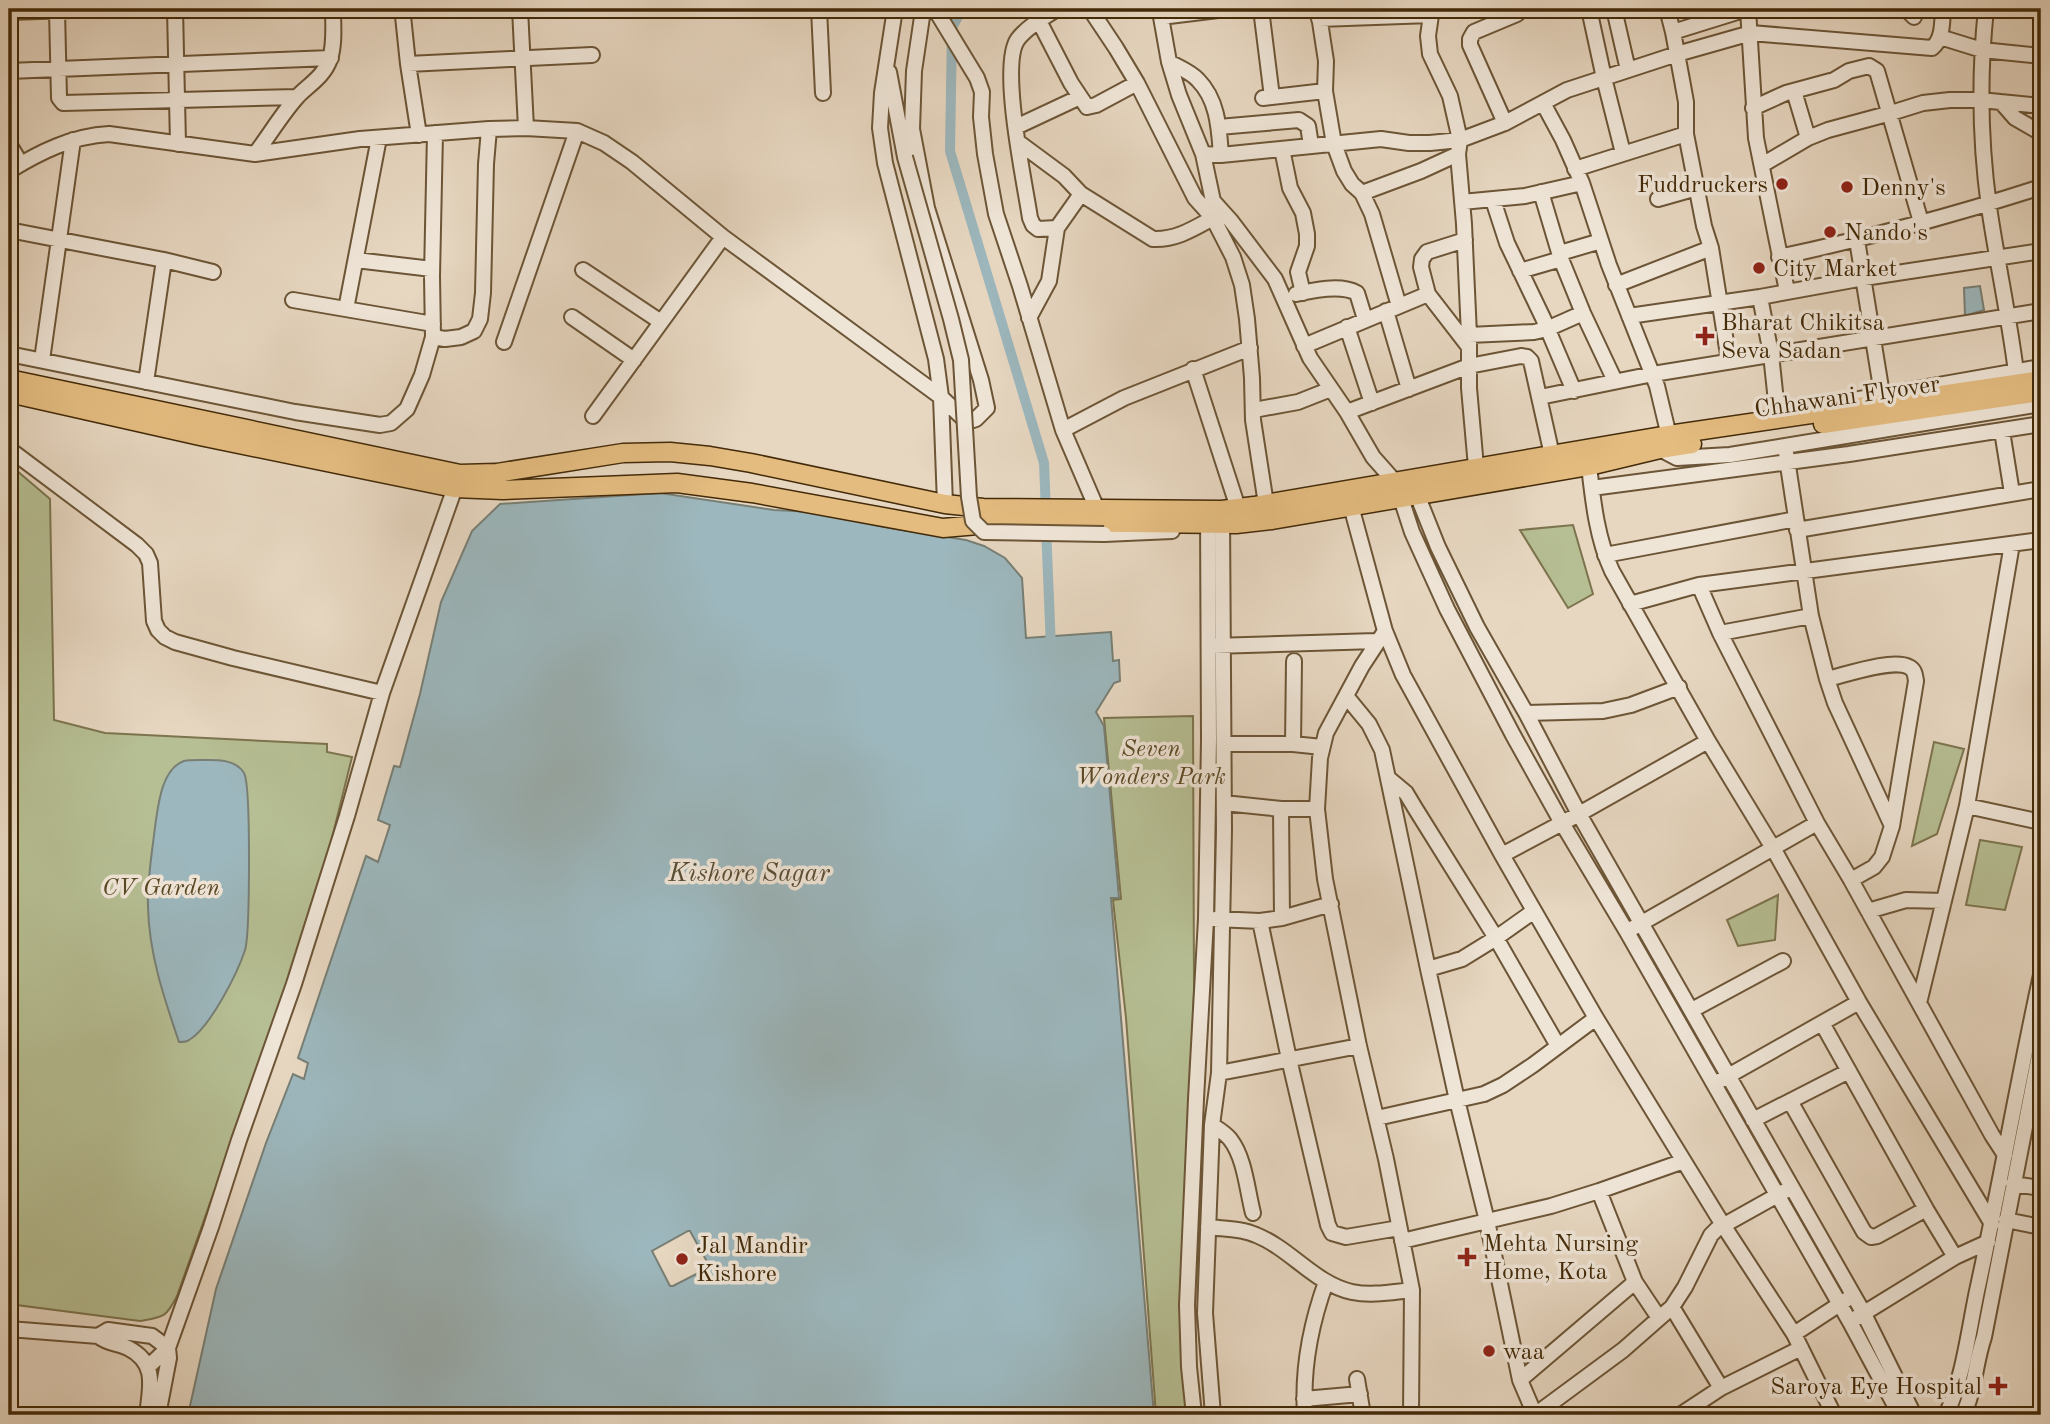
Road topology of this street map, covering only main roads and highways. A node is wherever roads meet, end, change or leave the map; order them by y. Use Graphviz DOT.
graph roads {
  1 [pos="9,379"];
  2 [pos="2041,380"];
  3 [pos="2041,392"];
  4 [pos="9,393"];
  5 [pos="1695,438"];
  6 [pos="1667,440"];
  7 [pos="457,481"];
  8 [pos="1406,489"];
  9 [pos="1011,515"];
  10 [pos="1216,516"];
  1 -- 7 [label="main road"];
  2 -- 5 [label="main road, Chhawani Flyover"];
  3 -- 5 [label="main road, Chhawani Flyover"];
  4 -- 7 [label="main road"];
  5 -- 6 [label="main road, Chhawani Flyover"];
  6 -- 8 [label="main road"];
  6 -- 8 [label="main road"];
  7 -- 9 [label="main road"];
  7 -- 9 [label="main road"];
  8 -- 10 [label="main road"];
  8 -- 10 [label="main road"];
  9 -- 10 [label="main road"];
}
